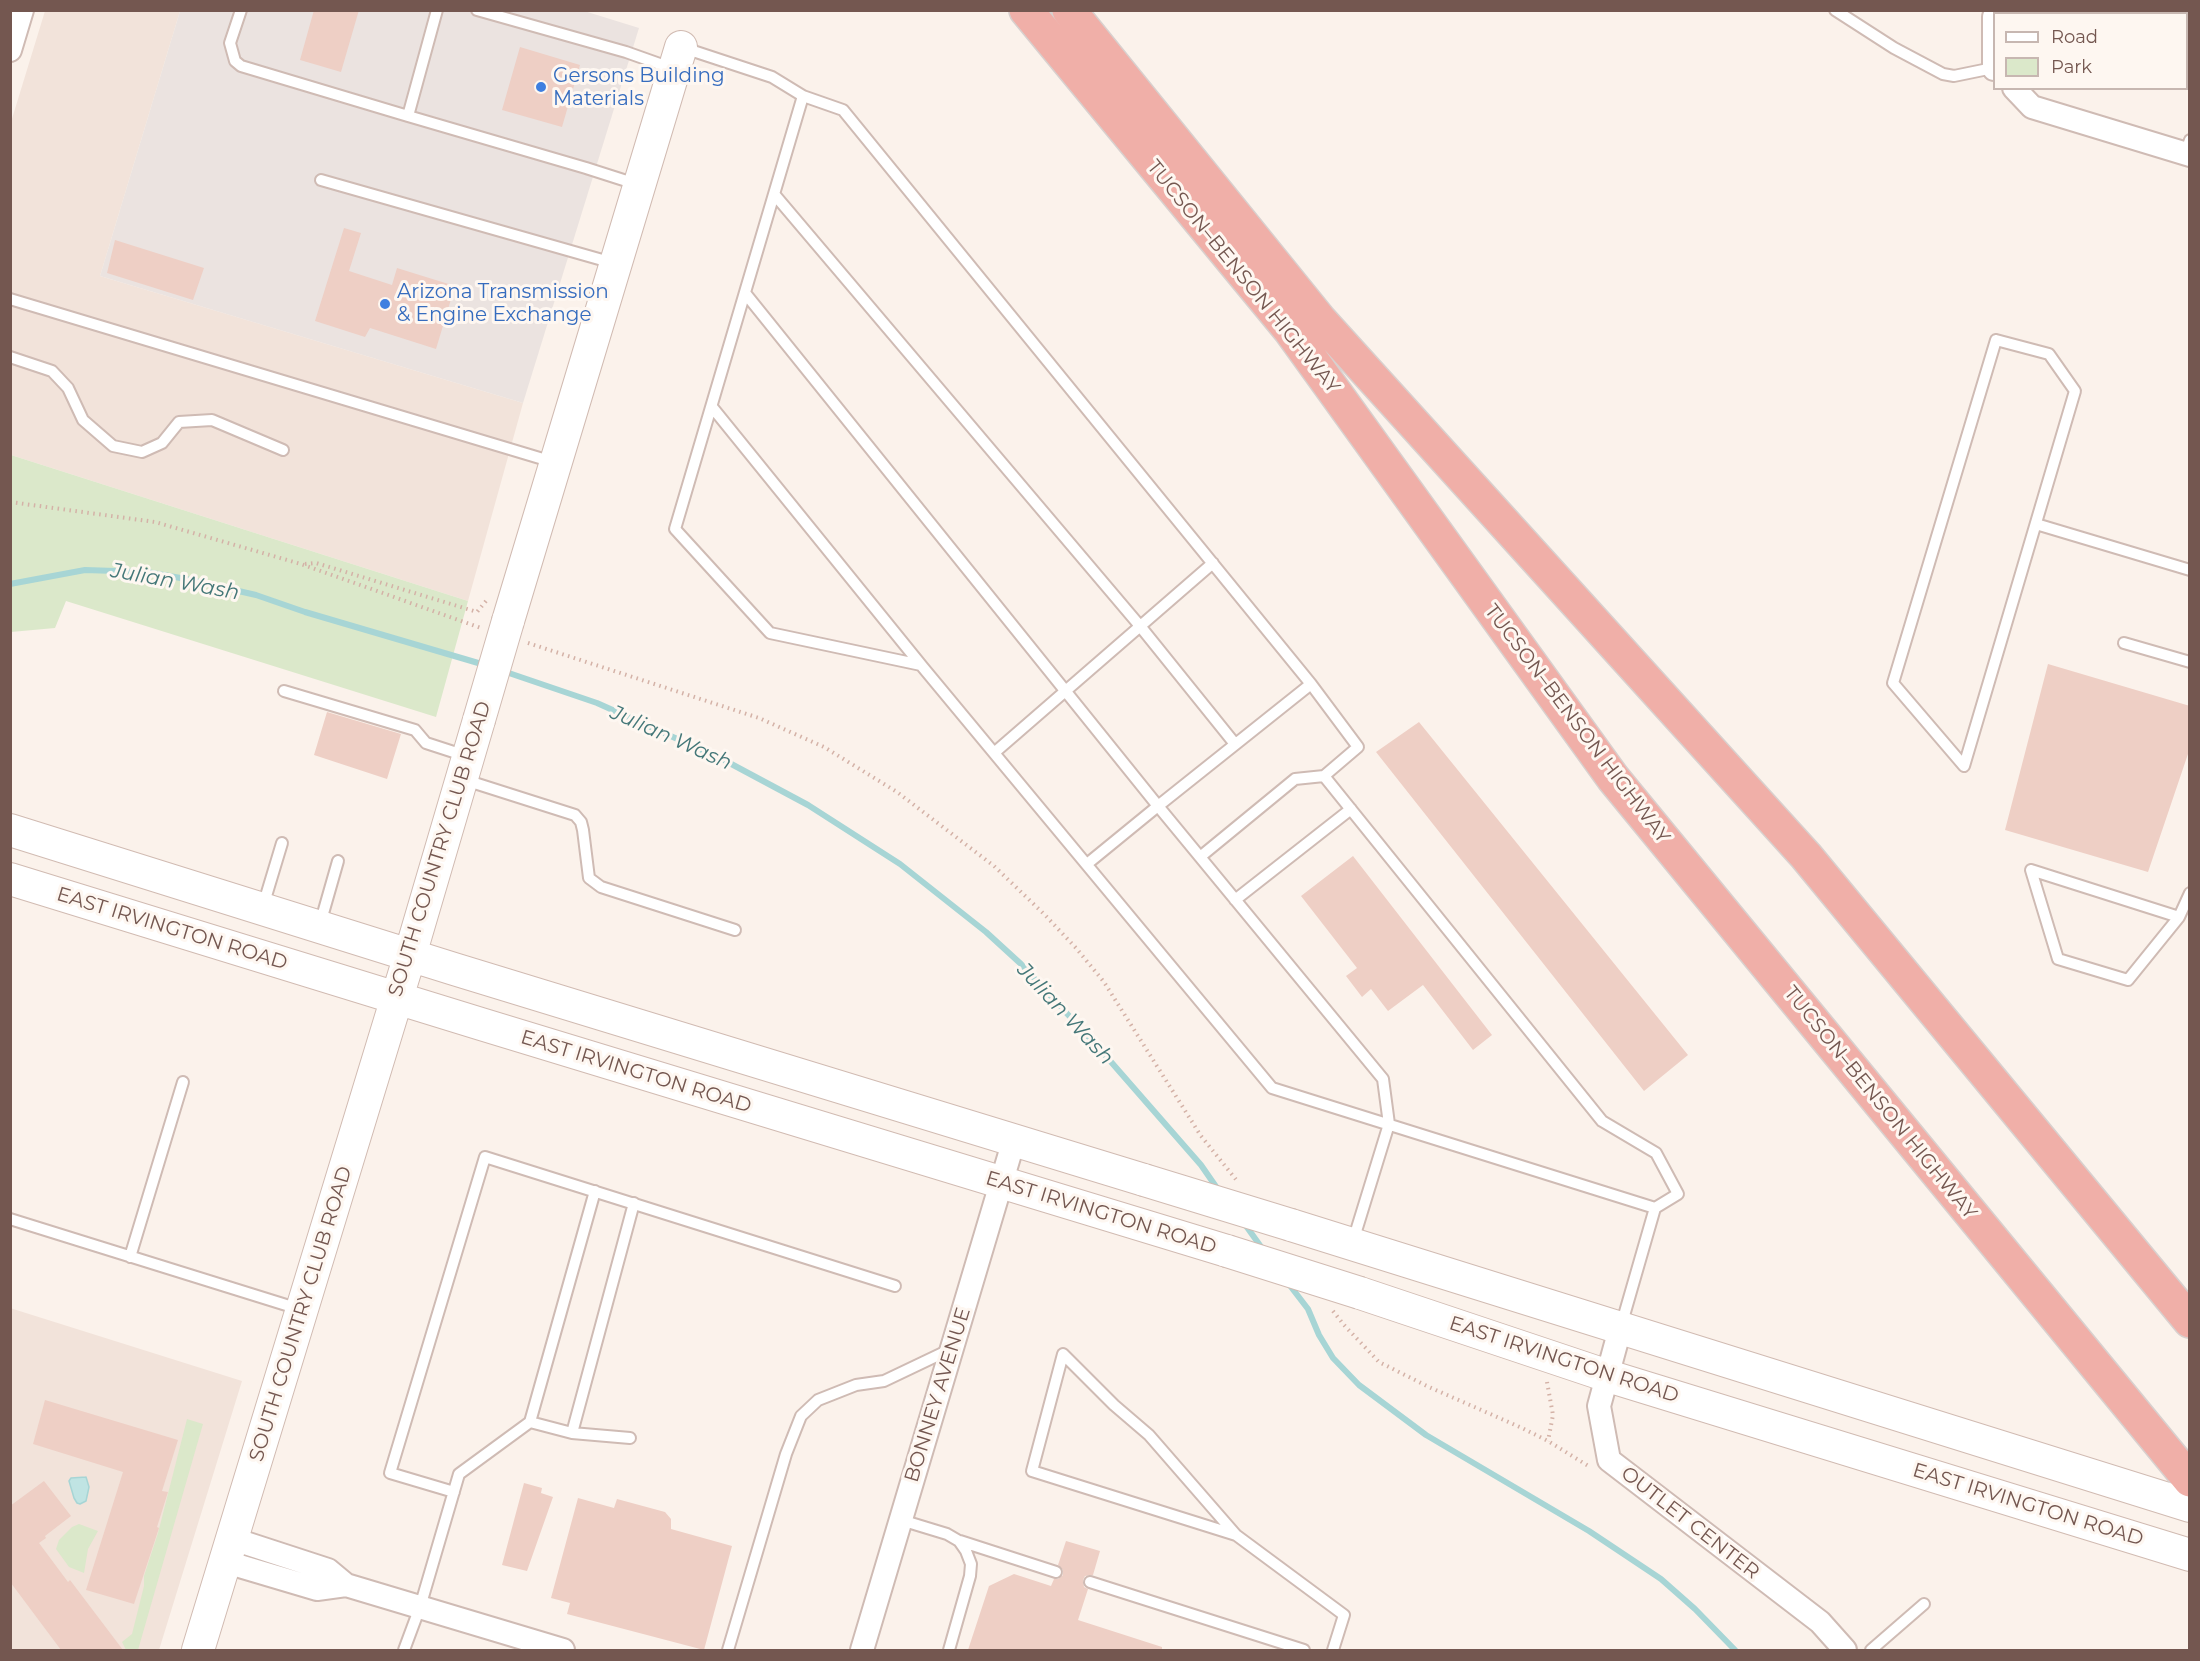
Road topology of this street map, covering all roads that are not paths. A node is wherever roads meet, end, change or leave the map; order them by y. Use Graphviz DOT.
graph roads {
  1 [pos="22,10"];
  2 [pos="241,10"];
  3 [pos="436,10"];
  4 [pos="477,10"];
  5 [pos="1026,10"];
  6 [pos="1069,10"];
  7 [pos="1835,10"];
  8 [pos="10,50"];
  9 [pos="677,58"];
  10 [pos="1993,69"];
  11 [pos="2016,90"];
  12 [pos="803,96"];
  13 [pos="408,116"];
  14 [pos="2188,150"];
  15 [pos="321,180"];
  16 [pos="639,185"];
  17 [pos="774,194"];
  18 [pos="616,264"];
  19 [pos="745,293"];
  20 [pos="10,299"];
  21 [pos="10,357"];
  22 [pos="712,407"];
  23 [pos="283,450"];
  24 [pos="556,463"];
  25 [pos="2037,524"];
  26 [pos="1213,563"];
  27 [pos="2190,570"];
  28 [pos="1140,626"];
  29 [pos="2124,643"];
  30 [pos="2190,662"];
  31 [pos="921,665"];
  32 [pos="1311,684"];
  33 [pos="284,691"];
  34 [pos="1066,691"];
  35 [pos="1235,744"];
  36 [pos="994,753"];
  37 [pos="465,768"];
  38 [pos="1324,776"];
  39 [pos="1158,806"];
  40 [pos="1351,809"];
  41 [pos="10,830"];
  42 [pos="282,843"];
  43 [pos="1200,857"];
  44 [pos="338,861"];
  45 [pos="1087,864"];
  46 [pos="10,879"];
  47 [pos="2190,893"];
  48 [pos="1235,900"];
  49 [pos="262,909"];
  50 [pos="2179,917"];
  51 [pos="320,927"];
  52 [pos="735,930"];
  53 [pos="410,955"];
  54 [pos="396,998"];
  55 [pos="183,1082"];
  56 [pos="1389,1124"];
  57 [pos="1014,1140"];
  58 [pos="1001,1182"];
  59 [pos="594,1191"];
  60 [pos="634,1203"];
  61 [pos="1655,1208"];
  62 [pos="10,1220"];
  63 [pos="1353,1245"];
  64 [pos="130,1257"];
  65 [pos="895,1286"];
  66 [pos="302,1310"];
  67 [pos="2190,1321"];
  68 [pos="1620,1329"];
  69 [pos="952,1348"];
  70 [pos="1608,1376"];
  71 [pos="530,1422"];
  72 [pos="572,1433"];
  73 [pos="2151,1437"];
  74 [pos="630,1438"];
  75 [pos="2190,1480"];
  76 [pos="454,1492"];
  77 [pos="2190,1492"];
  78 [pos="2190,1506"];
  79 [pos="901,1520"];
  80 [pos="1236,1534"];
  81 [pos="959,1541"];
  82 [pos="230,1550"];
  83 [pos="2190,1555"];
  84 [pos="1056,1572"];
  85 [pos="1090,1582"];
  86 [pos="1924,1604"];
  87 [pos="420,1607"];
  88 [pos="198,1650"];
  89 [pos="404,1650"];
  90 [pos="563,1650"];
  91 [pos="728,1650"];
  92 [pos="862,1650"];
  93 [pos="949,1650"];
  94 [pos="1304,1650"];
  95 [pos="1333,1650"];
  96 [pos="1845,1650"];
  97 [pos="1871,1650"];
  1 -- 8 [label="street"];
  2 -- 13 [label="lane"];
  3 -- 13 [label="lane"];
  4 -- 9 [label="lane"];
  5 -- 73 [label="highway, TUCSON–BENSON HIGHWAY"];
  6 -- 67 [label="highway, TUCSON–BENSON HIGHWAY"];
  7 -- 10 [label="lane"];
  9 -- 12 [label="lane"];
  9 -- 16 [label="main road, SOUTH COUNTRY CLUB ROAD"];
  11 -- 14 [label="street"];
  12 -- 17 [label="lane"];
  12 -- 26 [label="lane"];
  13 -- 16 [label="lane"];
  15 -- 18 [label="lane"];
  16 -- 18 [label="main road, SOUTH COUNTRY CLUB ROAD"];
  17 -- 19 [label="lane"];
  17 -- 28 [label="lane"];
  18 -- 24 [label="main road, SOUTH COUNTRY CLUB ROAD"];
  19 -- 22 [label="lane"];
  19 -- 34 [label="lane"];
  20 -- 24 [label="lane"];
  21 -- 23 [label="lane"];
  22 -- 31 [label="lane"];
  22 -- 31 [label="lane"];
  24 -- 37 [label="main road, SOUTH COUNTRY CLUB ROAD, bridge"];
  25 -- 25 [label="lane"];
  25 -- 27 [label="lane"];
  26 -- 28 [label="lane"];
  26 -- 32 [label="lane"];
  28 -- 34 [label="lane"];
  28 -- 35 [label="lane"];
  29 -- 30 [label="lane"];
  31 -- 36 [label="lane"];
  32 -- 35 [label="lane"];
  32 -- 38 [label="lane"];
  33 -- 37 [label="lane"];
  34 -- 36 [label="lane"];
  34 -- 39 [label="lane"];
  35 -- 39 [label="lane"];
  36 -- 45 [label="lane"];
  37 -- 52 [label="lane"];
  37 -- 53 [label="main road, SOUTH COUNTRY CLUB ROAD"];
  38 -- 40 [label="lane"];
  38 -- 43 [label="lane"];
  39 -- 43 [label="lane"];
  39 -- 45 [label="lane"];
  40 -- 48 [label="lane"];
  40 -- 61 [label="lane"];
  41 -- 49 [label="main road"];
  42 -- 49 [label="lane"];
  43 -- 48 [label="lane"];
  44 -- 51 [label="lane"];
  45 -- 56 [label="lane"];
  46 -- 54 [label="main road, EAST IRVINGTON ROAD"];
  47 -- 50 [label="lane"];
  48 -- 56 [label="lane"];
  49 -- 51 [label="main road"];
  50 -- 50 [label="lane"];
  51 -- 53 [label="main road"];
  53 -- 54 [label="main road, SOUTH COUNTRY CLUB ROAD"];
  53 -- 57 [label="main road"];
  54 -- 58 [label="main road, EAST IRVINGTON ROAD"];
  54 -- 66 [label="main road, SOUTH COUNTRY CLUB ROAD"];
  55 -- 64 [label="lane"];
  56 -- 61 [label="lane"];
  56 -- 63 [label="lane"];
  57 -- 58 [label="street, BONNEY AVENUE"];
  57 -- 63 [label="main road, bridge"];
  58 -- 69 [label="street, BONNEY AVENUE"];
  58 -- 70 [label="main road, EAST IRVINGTON ROAD, bridge"];
  59 -- 60 [label="lane"];
  59 -- 71 [label="lane"];
  59 -- 76 [label="lane"];
  60 -- 65 [label="lane"];
  60 -- 72 [label="lane"];
  61 -- 68 [label="lane"];
  62 -- 64 [label="lane"];
  63 -- 68 [label="main road"];
  64 -- 66 [label="lane"];
  66 -- 82 [label="main road, SOUTH COUNTRY CLUB ROAD"];
  68 -- 70 [label="street, OUTLET CENTER"];
  68 -- 78 [label="main road"];
  69 -- 79 [label="street, BONNEY AVENUE"];
  69 -- 91 [label="lane"];
  70 -- 83 [label="main road, EAST IRVINGTON ROAD"];
  70 -- 96 [label="street, OUTLET CENTER"];
  71 -- 72 [label="lane"];
  71 -- 76 [label="lane"];
  72 -- 74 [label="lane"];
  73 -- 75 [label="highway, TUCSON–BENSON HIGHWAY"];
  73 -- 77 [label="highway"];
  76 -- 87 [label="lane"];
  79 -- 81 [label="lane"];
  79 -- 92 [label="street, BONNEY AVENUE"];
  80 -- 80 [label="lane"];
  80 -- 95 [label="lane"];
  81 -- 84 [label="lane"];
  81 -- 93 [label="lane"];
  82 -- 87 [label="street"];
  82 -- 88 [label="main road, SOUTH COUNTRY CLUB ROAD"];
  85 -- 94 [label="lane"];
  86 -- 97 [label="lane"];
  87 -- 89 [label="lane"];
  87 -- 90 [label="street"];
}
